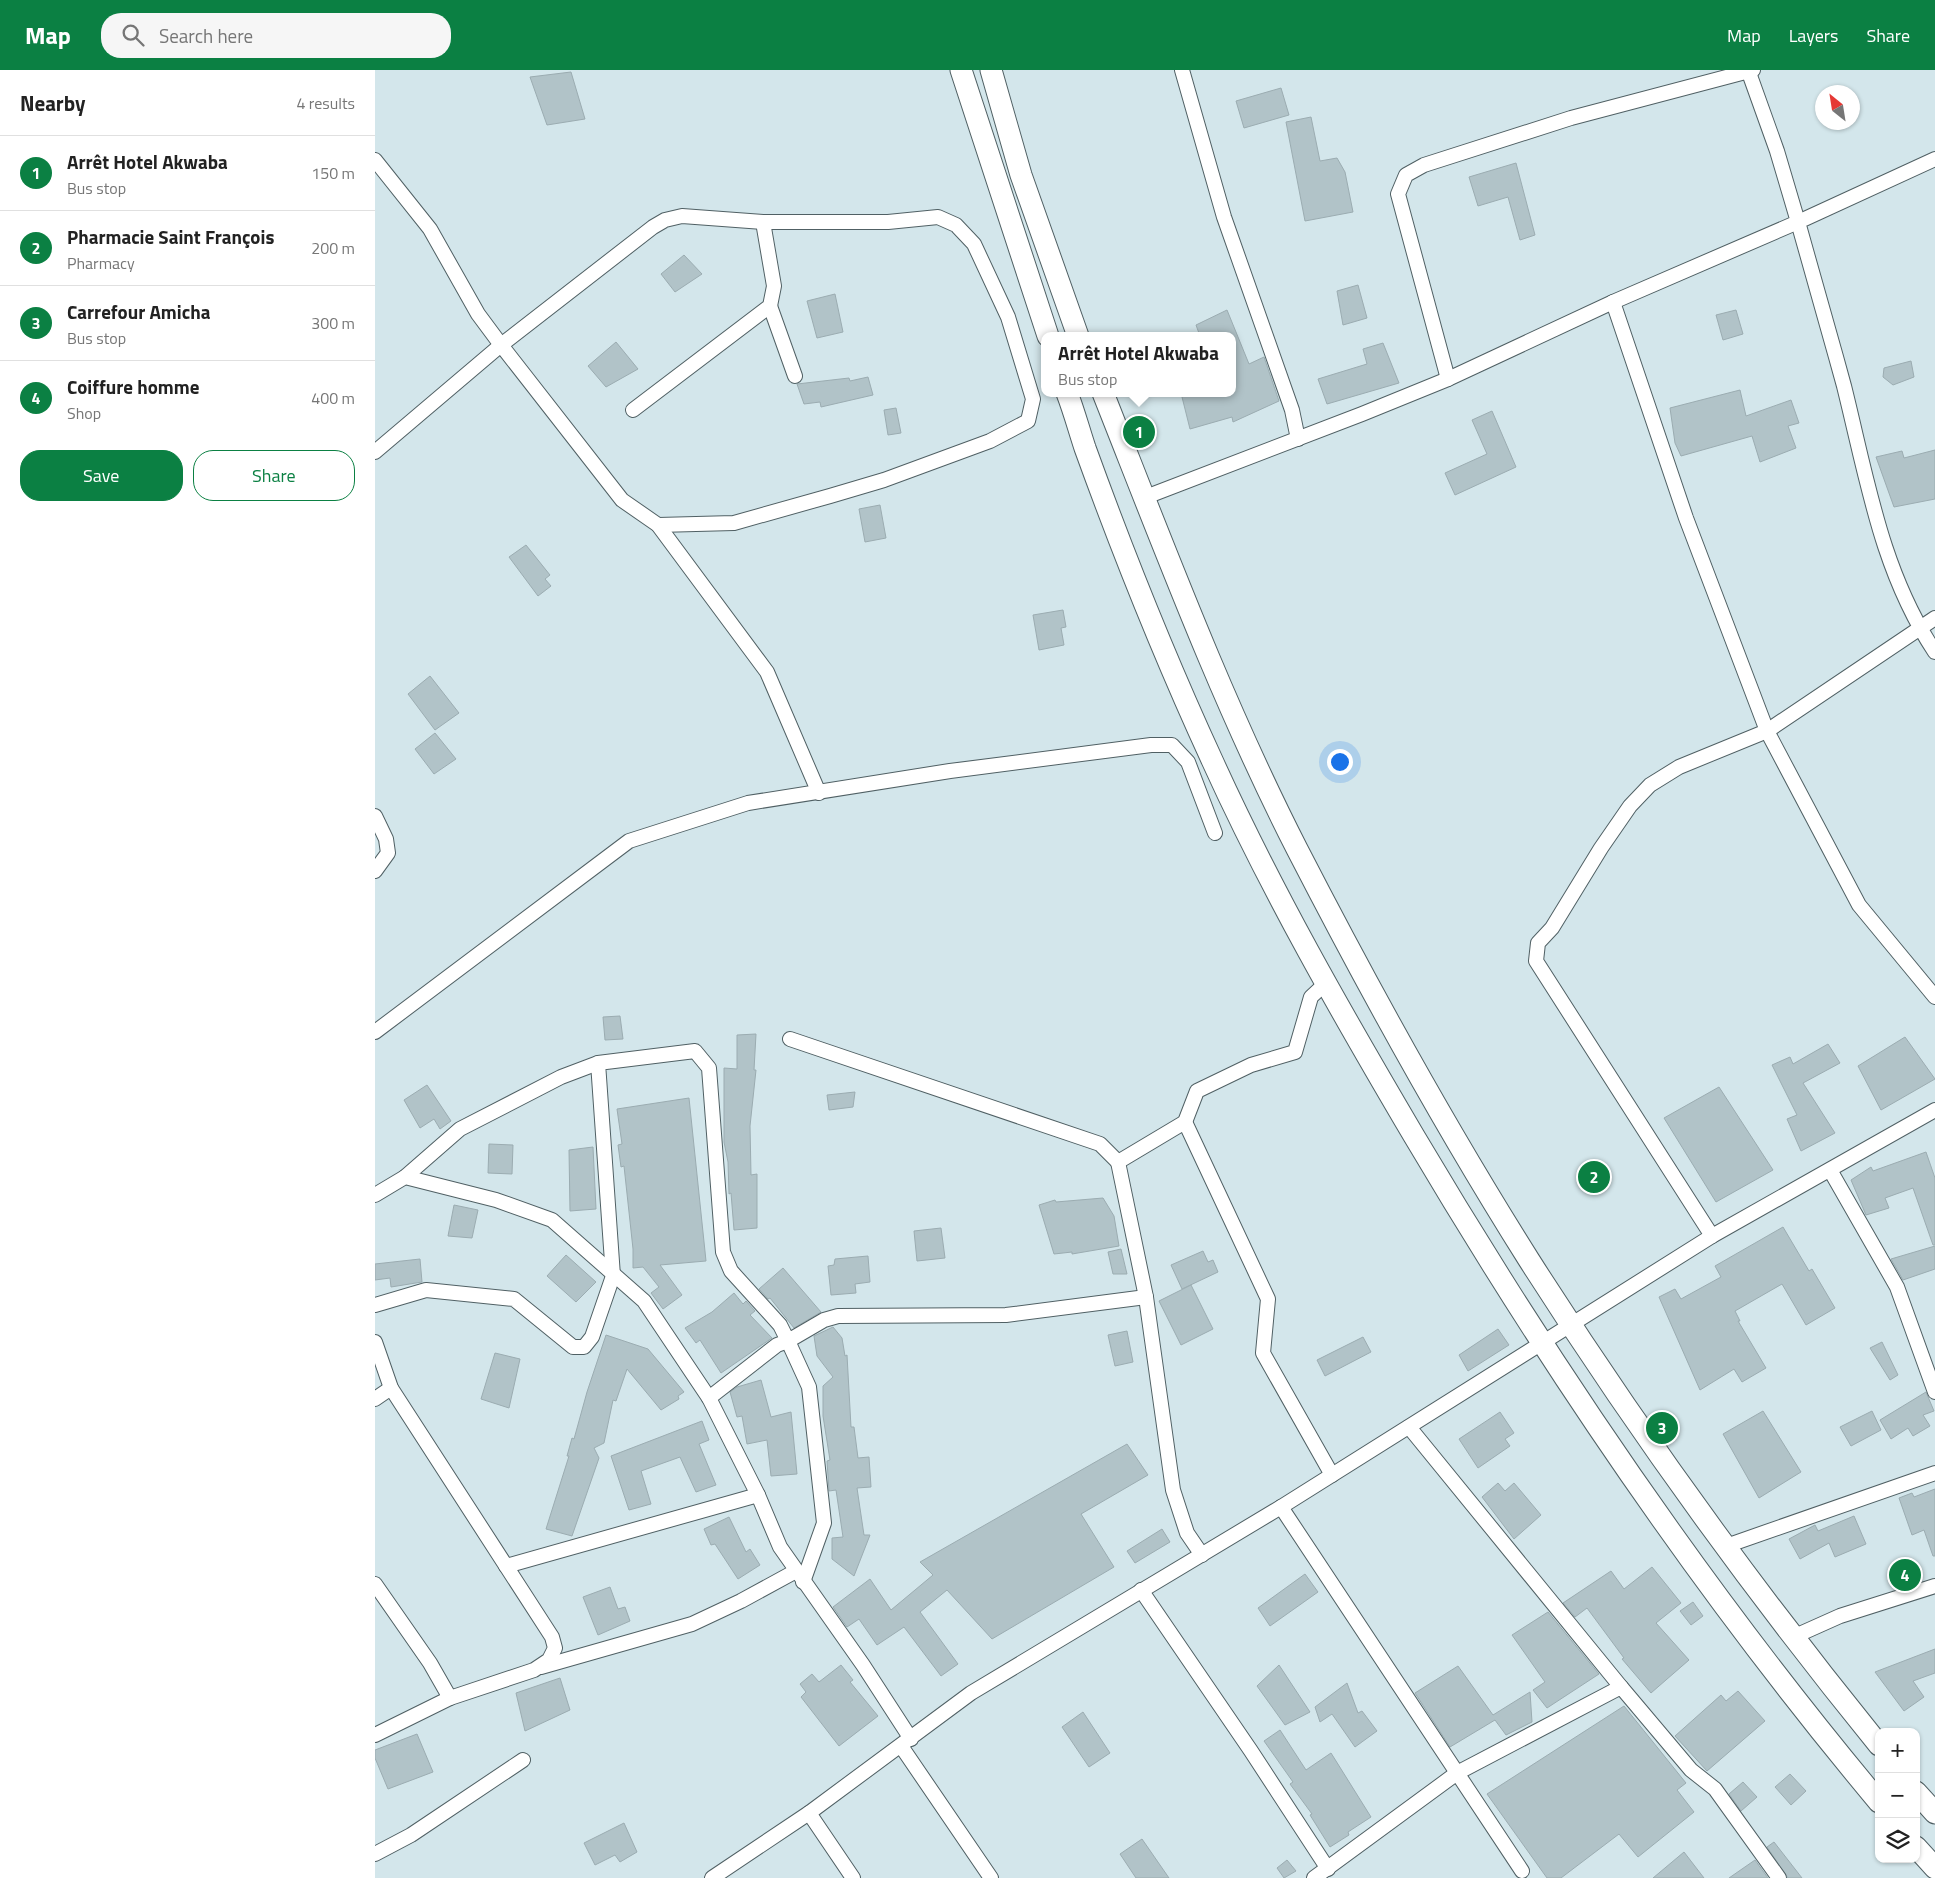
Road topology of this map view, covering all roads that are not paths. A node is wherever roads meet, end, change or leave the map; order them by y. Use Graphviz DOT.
graph roads {
  1 [pos="961,70"];
  2 [pos="991,70"];
  3 [pos="1182,70"];
  4 [pos="1750,70"];
  5 [pos="1935,159"];
  6 [pos="375,160"];
  7 [pos="763,222"];
  8 [pos="1798,222"];
  9 [pos="1613,302"];
  10 [pos="770,306"];
  11 [pos="1047,332"];
  12 [pos="1077,332"];
  13 [pos="501,345"];
  14 [pos="795,376"];
  15 [pos="1448,379"];
  16 [pos="1068,397"];
  17 [pos="1105,397"];
  18 [pos="633,410"];
  19 [pos="1298,439"];
  20 [pos="375,452"];
  21 [pos="1143,498"];
  22 [pos="658,525"];
  23 [pos="1935,618"];
  24 [pos="1919,627"];
  25 [pos="1935,652"];
  26 [pos="1767,731"];
  27 [pos="819,793"];
  28 [pos="375,816"];
  29 [pos="1215,833"];
  30 [pos="375,871"];
  31 [pos="1326,983"];
  32 [pos="1935,997"];
  33 [pos="375,1032"];
  34 [pos="789,1039"];
  35 [pos="598,1063"];
  36 [pos="1935,1110"];
  37 [pos="1185,1122"];
  38 [pos="1118,1162"];
  39 [pos="1830,1170"];
  40 [pos="405,1178"];
  41 [pos="375,1195"];
  42 [pos="1712,1236"];
  43 [pos="613,1276"];
  44 [pos="1146,1297"];
  45 [pos="375,1305"];
  46 [pos="1572,1326"];
  47 [pos="788,1341"];
  48 [pos="375,1342"];
  49 [pos="1542,1344"];
  50 [pos="391,1388"];
  51 [pos="1935,1392"];
  52 [pos="709,1398"];
  53 [pos="375,1399"];
  54 [pos="1409,1427"];
  55 [pos="1935,1473"];
  56 [pos="1332,1475"];
  57 [pos="758,1494"];
  58 [pos="1281,1507"];
  59 [pos="1726,1546"];
  60 [pos="1201,1555"];
  61 [pos="507,1566"];
  62 [pos="799,1577"];
  63 [pos="375,1584"];
  64 [pos="1935,1586"];
  65 [pos="1141,1590"];
  66 [pos="1793,1637"];
  67 [pos="533,1670"];
  68 [pos="1621,1686"];
  69 [pos="450,1698"];
  70 [pos="375,1735"];
  71 [pos="1875,1740"];
  72 [pos="906,1743"];
  73 [pos="523,1760"];
  74 [pos="1457,1773"];
  75 [pos="1920,1796"];
  76 [pos="1875,1797"];
  77 [pos="809,1813"];
  78 [pos="1935,1813"];
  79 [pos="1920,1851"];
  80 [pos="375,1854"];
  81 [pos="1935,1868"];
  82 [pos="1328,1869"];
  83 [pos="1523,1876"];
  84 [pos="712,1878"];
  85 [pos="853,1878"];
  86 [pos="991,1878"];
  87 [pos="1314,1878"];
  88 [pos="1779,1878"];
  1 -- 11 [label="main road"];
  2 -- 12 [label="main road"];
  3 -- 19 [label="street"];
  4 -- 8 [label="street"];
  4 -- 15 [label="street"];
  5 -- 8 [label="street"];
  6 -- 13 [label="street"];
  7 -- 10 [label="street"];
  7 -- 13 [label="street"];
  7 -- 22 [label="street"];
  8 -- 9 [label="street"];
  8 -- 24 [label="street"];
  9 -- 15 [label="street"];
  9 -- 26 [label="street"];
  10 -- 14 [label="street"];
  10 -- 18 [label="street"];
  13 -- 20 [label="street"];
  13 -- 22 [label="street"];
  15 -- 19 [label="street"];
  16 -- 31 [label="main road"];
  17 -- 21 [label="main road"];
  19 -- 21 [label="street"];
  21 -- 46 [label="main road"];
  22 -- 27 [label="street"];
  23 -- 24 [label="street"];
  24 -- 25 [label="street"];
  24 -- 26 [label="street"];
  26 -- 32 [label="street"];
  26 -- 42 [label="street"];
  27 -- 29 [label="street"];
  27 -- 33 [label="street"];
  28 -- 30 [label="street"];
  31 -- 37 [label="street"];
  31 -- 49 [label="main road"];
  34 -- 38 [label="street"];
  35 -- 40 [label="street"];
  35 -- 43 [label="street"];
  35 -- 47 [label="street"];
  36 -- 39 [label="street"];
  37 -- 38 [label="street"];
  37 -- 56 [label="street"];
  38 -- 44 [label="street"];
  39 -- 42 [label="street"];
  39 -- 51 [label="street"];
  40 -- 41 [label="street"];
  40 -- 43 [label="street"];
  42 -- 46 [label="street"];
  43 -- 45 [label="street"];
  43 -- 52 [label="street"];
  44 -- 47 [label="street"];
  44 -- 60 [label="street"];
  46 -- 49 [label="street"];
  46 -- 59 [label="main road"];
  47 -- 52 [label="street"];
  47 -- 62 [label="street"];
  48 -- 50 [label="street"];
  49 -- 54 [label="street"];
  49 -- 76 [label="main road"];
  50 -- 53 [label="street"];
  50 -- 61 [label="street"];
  52 -- 57 [label="street"];
  54 -- 56 [label="street"];
  54 -- 68 [label="street"];
  55 -- 59 [label="street"];
  56 -- 58 [label="street"];
  57 -- 61 [label="street"];
  57 -- 62 [label="street"];
  58 -- 60 [label="street"];
  58 -- 74 [label="street"];
  59 -- 66 [label="main road"];
  60 -- 65 [label="street"];
  61 -- 67 [label="street"];
  62 -- 67 [label="street"];
  62 -- 72 [label="street"];
  63 -- 69 [label="street"];
  64 -- 66 [label="street"];
  65 -- 72 [label="street"];
  65 -- 82 [label="street"];
  66 -- 71 [label="main road"];
  67 -- 69 [label="street"];
  68 -- 74 [label="street"];
  68 -- 88 [label="street"];
  69 -- 70 [label="street"];
  72 -- 77 [label="street"];
  72 -- 86 [label="street"];
  73 -- 80 [label="street"];
  74 -- 82 [label="street"];
  74 -- 83 [label="street"];
  75 -- 78 [label="main road"];
  77 -- 84 [label="street"];
  77 -- 85 [label="street"];
  79 -- 81 [label="main road"];
  82 -- 87 [label="street"];
}
